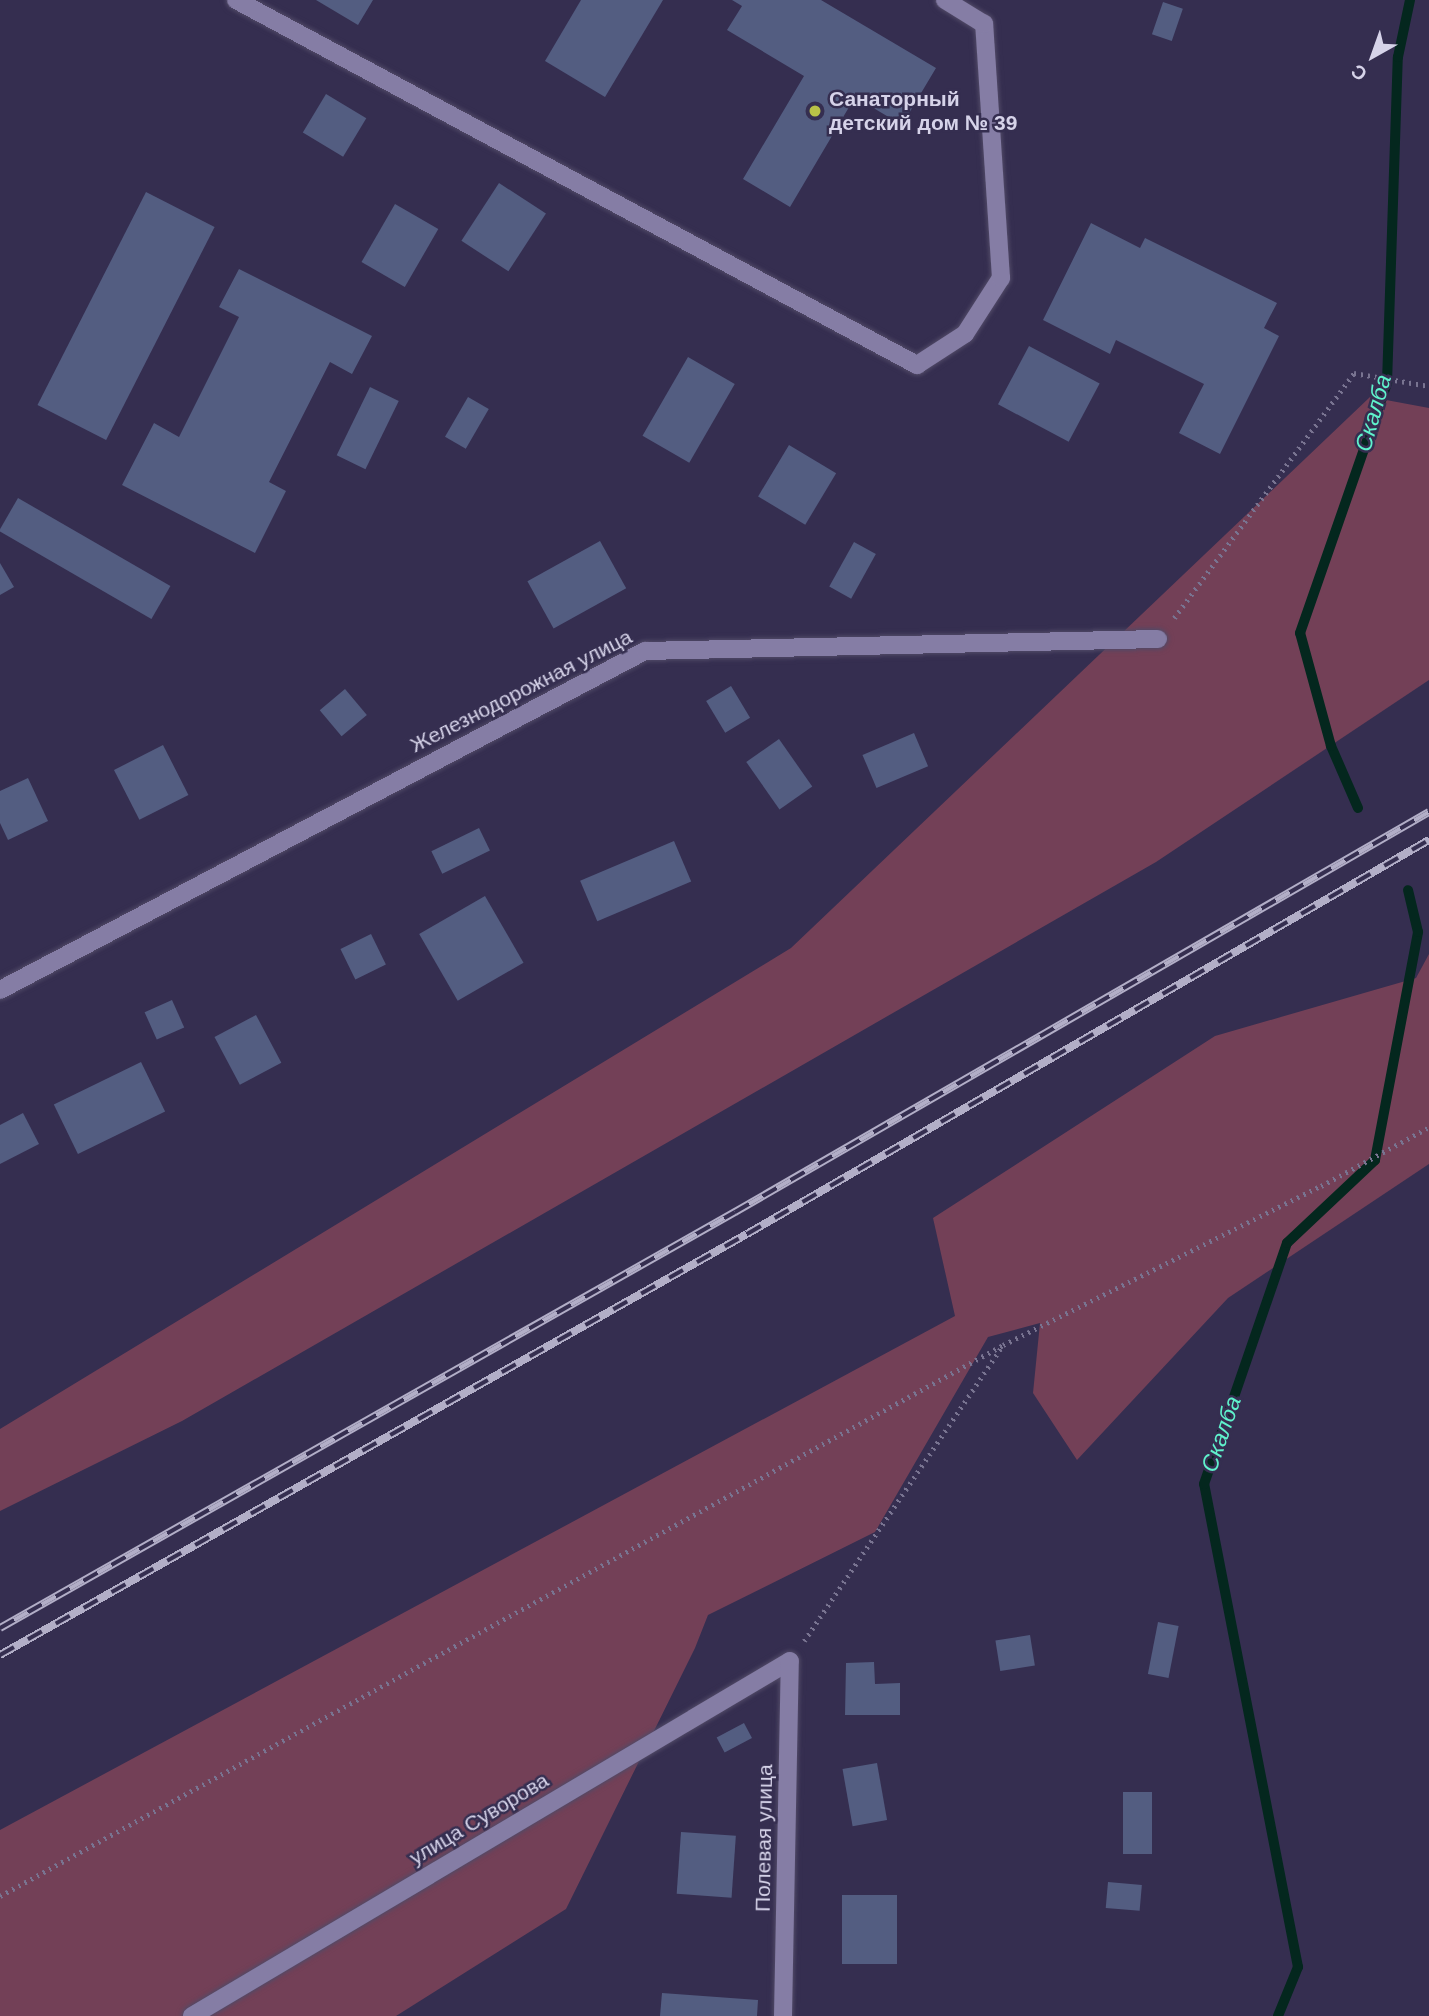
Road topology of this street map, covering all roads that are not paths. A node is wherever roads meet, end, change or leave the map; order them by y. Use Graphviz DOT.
graph roads {
  1 [pos="236,0"];
  2 [pos="945,0"];
  3 [pos="1158,639"];
  4 [pos="0,990"];
  5 [pos="790,1661"];
  6 [pos="192,2016"];
  7 [pos="783,2016"];
  1 -- 2 [label="street"];
  3 -- 4 [label="street, Железнодорожная улица"];
  5 -- 6 [label="street, улица Суворова"];
  5 -- 7 [label="street, Полевая улица"];
}
